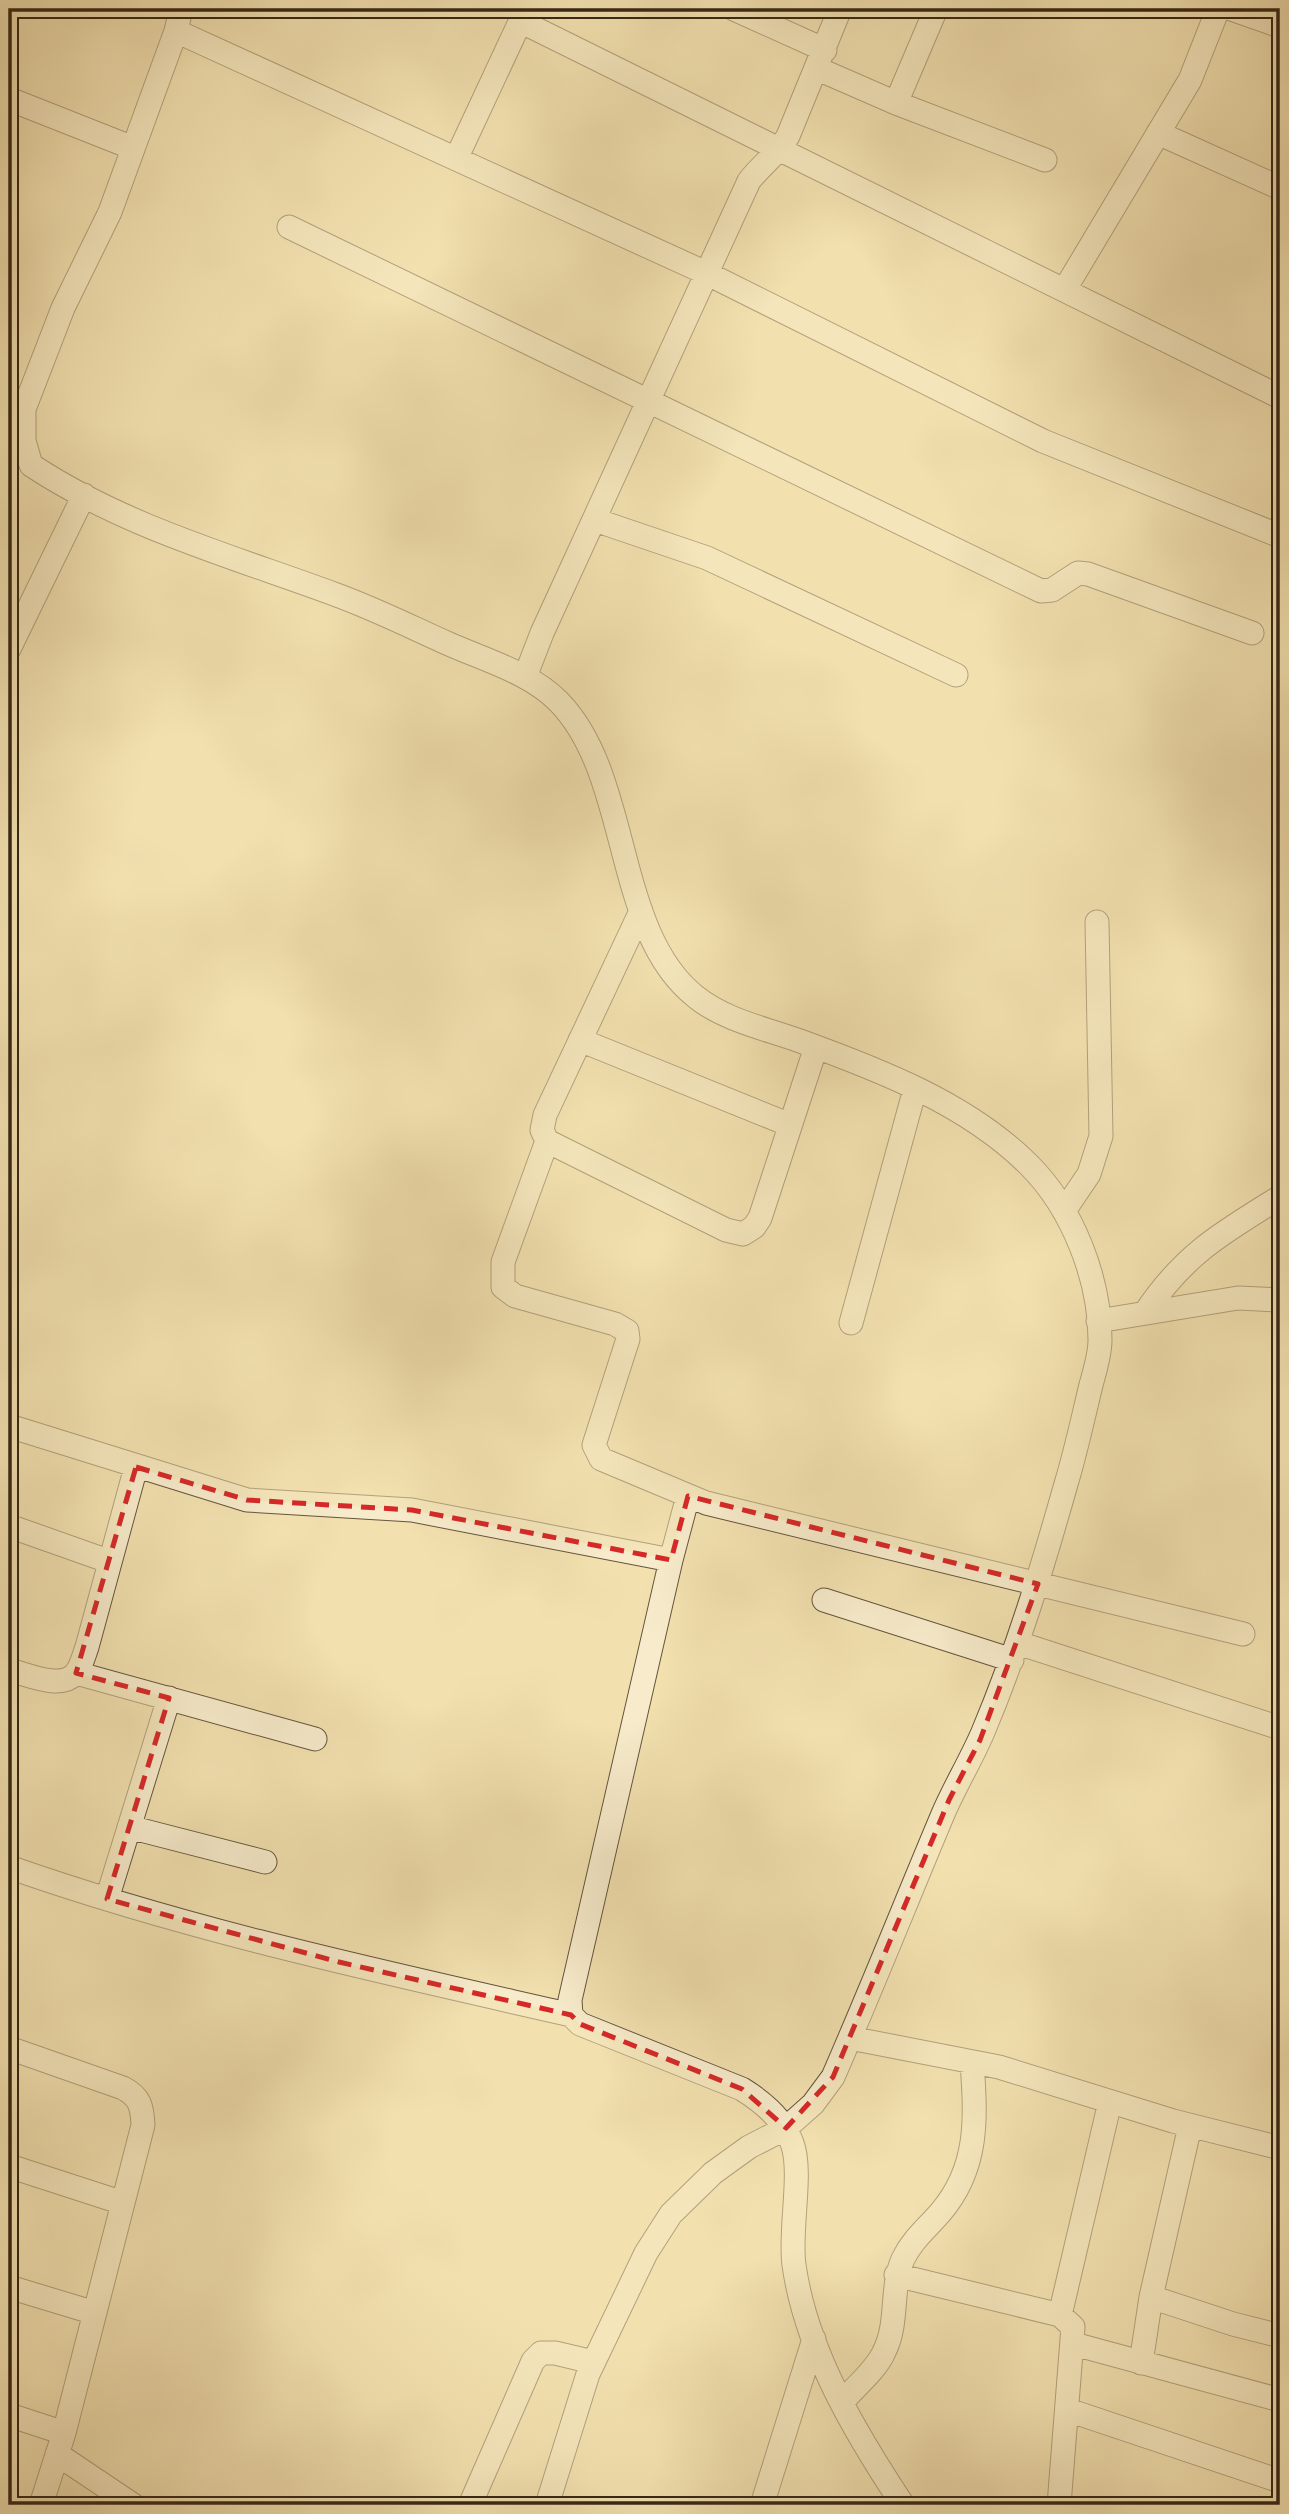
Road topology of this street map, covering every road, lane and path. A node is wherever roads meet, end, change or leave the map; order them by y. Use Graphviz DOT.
graph roads {
  1 [pos="734,9"];
  2 [pos="840,9"];
  3 [pos="936,9"];
  4 [pos="1217,9"];
  5 [pos="1231,9"];
  6 [pos="523,15"];
  7 [pos="179,20"];
  8 [pos="1280,26"];
  9 [pos="822,59"];
  10 [pos="9,99"];
  11 [pos="896,103"];
  12 [pos="1158,133"];
  13 [pos="133,148"];
  14 [pos="779,152"];
  15 [pos="456,159"];
  16 [pos="1045,160"];
  17 [pos="1280,188"];
  18 [pos="289,228"];
  19 [pos="706,274"];
  20 [pos="1065,289"];
  21 [pos="1278,396"];
  22 [pos="648,402"];
  23 [pos="84,495"];
  24 [pos="595,520"];
  25 [pos="1280,536"];
  26 [pos="1252,633"];
  27 [pos="9,649"];
  28 [pos="956,675"];
  29 [pos="525,677"];
  30 [pos="641,911"];
  31 [pos="1097,922"];
  32 [pos="580,1040"];
  33 [pos="816,1047"];
  34 [pos="915,1089"];
  35 [pos="790,1125"];
  36 [pos="547,1141"];
  37 [pos="1280,1197"];
  38 [pos="1064,1211"];
  39 [pos="1280,1300"];
  40 [pos="1151,1305"];
  41 [pos="1098,1321"];
  42 [pos="851,1323"];
  43 [pos="9,1426"];
  44 [pos="136,1467"];
  45 [pos="688,1496"];
  46 [pos="9,1526"];
  47 [pos="671,1560"];
  48 [pos="108,1561"];
  49 [pos="1038,1584"];
  50 [pos="824,1600"];
  51 [pos="1243,1634"];
  52 [pos="1015,1652"];
  53 [pos="9,1670"];
  54 [pos="76,1673"];
  55 [pos="169,1698"];
  56 [pos="1280,1728"];
  57 [pos="315,1739"];
  58 [pos="129,1827"];
  59 [pos="265,1862"];
  60 [pos="9,1867"];
  61 [pos="107,1899"];
  62 [pos="571,2015"];
  63 [pos="850,2038"];
  64 [pos="9,2048"];
  65 [pos="972,2062"];
  66 [pos="1111,2102"];
  67 [pos="1189,2126"];
  68 [pos="786,2128"];
  69 [pos="1280,2148"];
  70 [pos="9,2166"];
  71 [pos="123,2203"];
  72 [pos="897,2275"];
  73 [pos="9,2287"];
  74 [pos="1151,2297"];
  75 [pos="94,2313"];
  76 [pos="1060,2315"];
  77 [pos="1280,2336"];
  78 [pos="814,2339"];
  79 [pos="1074,2344"];
  80 [pos="593,2362"];
  81 [pos="1142,2363"];
  82 [pos="1280,2400"];
  83 [pos="843,2401"];
  84 [pos="1068,2410"];
  85 [pos="9,2415"];
  86 [pos="61,2443"];
  87 [pos="1280,2481"];
  88 [pos="887,2494"];
  89 [pos="1063,2504"];
  90 [pos="41,2505"];
  91 [pos="133,2505"];
  92 [pos="470,2505"];
  93 [pos="547,2505"];
  94 [pos="761,2505"];
  95 [pos="904,2505"];
  1 -- 9 [label="street"];
  2 -- 9 [label="street"];
  3 -- 11 [label="street"];
  4 -- 12 [label="street"];
  5 -- 8 [label="street"];
  6 -- 14 [label="street"];
  6 -- 15 [label="street"];
  7 -- 13 [label="street"];
  7 -- 15 [label="street"];
  9 -- 11 [label="street"];
  9 -- 14 [label="street"];
  10 -- 13 [label="street"];
  11 -- 16 [label="street"];
  12 -- 17 [label="street"];
  12 -- 20 [label="street"];
  13 -- 23 [label="street"];
  14 -- 19 [label="street"];
  14 -- 20 [label="street"];
  15 -- 19 [label="street"];
  18 -- 22 [label="street"];
  19 -- 22 [label="street"];
  19 -- 25 [label="street"];
  20 -- 21 [label="street"];
  22 -- 24 [label="street"];
  22 -- 26 [label="street"];
  23 -- 27 [label="street"];
  23 -- 29 [label="street"];
  24 -- 28 [label="street"];
  24 -- 29 [label="street"];
  29 -- 30 [label="street"];
  30 -- 32 [label="street"];
  30 -- 33 [label="street"];
  31 -- 38 [label="street"];
  32 -- 35 [label="street"];
  32 -- 36 [label="street"];
  33 -- 34 [label="street"];
  33 -- 35 [label="street"];
  34 -- 38 [label="street"];
  34 -- 42 [label="street"];
  35 -- 36 [label="street"];
  36 -- 45 [label="street"];
  37 -- 40 [label="street"];
  38 -- 41 [label="street"];
  39 -- 40 [label="street"];
  40 -- 41 [label="street"];
  41 -- 49 [label="street"];
  43 -- 44 [label="street"];
  44 -- 47 [label="street"];
  44 -- 48 [label="street"];
  45 -- 47 [label="street"];
  45 -- 49 [label="street"];
  46 -- 48 [label="street"];
  47 -- 62 [label="street"];
  48 -- 54 [label="street"];
  49 -- 51 [label="street"];
  49 -- 52 [label="street"];
  50 -- 52 [label="street"];
  52 -- 56 [label="street"];
  52 -- 63 [label="street"];
  53 -- 54 [label="street"];
  54 -- 55 [label="street"];
  55 -- 57 [label="street"];
  55 -- 58 [label="street"];
  58 -- 59 [label="street"];
  58 -- 61 [label="street"];
  60 -- 61 [label="street"];
  61 -- 62 [label="street"];
  62 -- 68 [label="street"];
  63 -- 65 [label="street"];
  63 -- 68 [label="street"];
  64 -- 71 [label="street"];
  65 -- 66 [label="street"];
  65 -- 72 [label="street"];
  66 -- 67 [label="street"];
  66 -- 76 [label="street"];
  67 -- 69 [label="street"];
  67 -- 74 [label="street"];
  68 -- 78 [label="street"];
  68 -- 80 [label="street"];
  70 -- 71 [label="street"];
  71 -- 75 [label="street"];
  72 -- 76 [label="street"];
  72 -- 83 [label="street"];
  73 -- 75 [label="street"];
  74 -- 77 [label="street"];
  74 -- 81 [label="street"];
  75 -- 86 [label="street"];
  76 -- 79 [label="street"];
  78 -- 83 [label="street"];
  78 -- 94 [label="street"];
  79 -- 81 [label="street"];
  79 -- 84 [label="street"];
  80 -- 92 [label="street"];
  80 -- 93 [label="street"];
  81 -- 82 [label="street"];
  83 -- 88 [label="street"];
  84 -- 87 [label="street"];
  84 -- 89 [label="street"];
  85 -- 86 [label="street"];
  86 -- 90 [label="street"];
  86 -- 91 [label="street"];
  88 -- 95 [label="street"];
}
